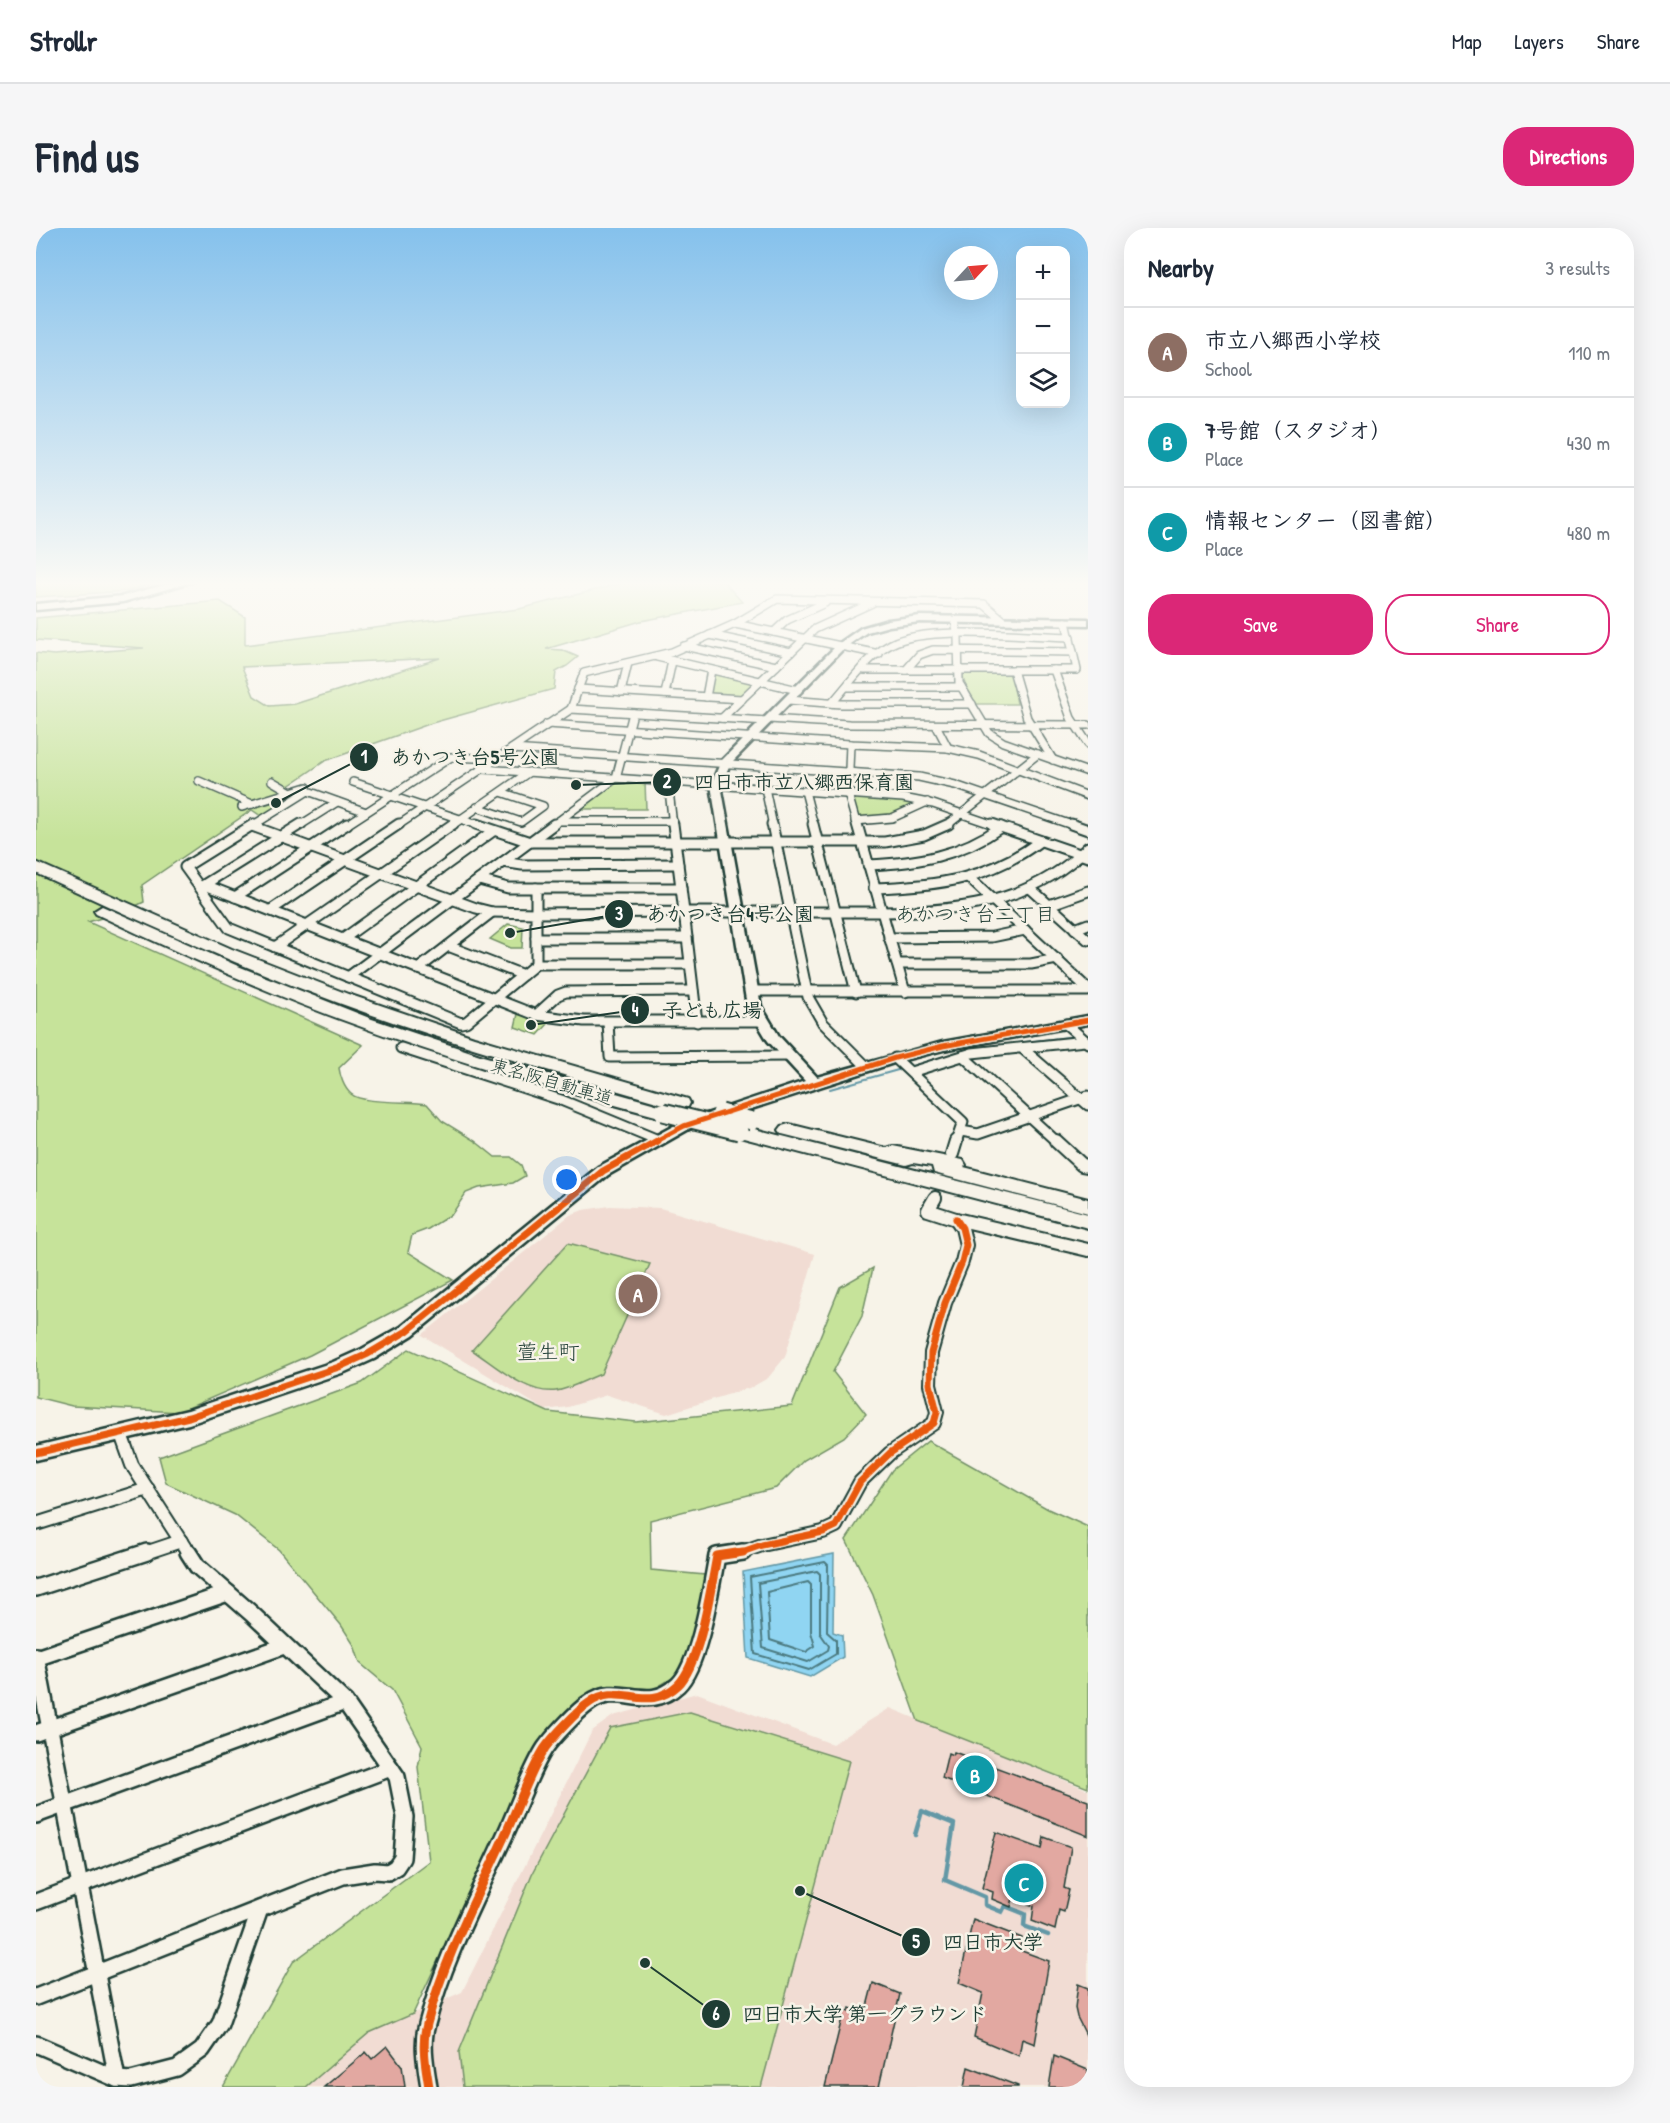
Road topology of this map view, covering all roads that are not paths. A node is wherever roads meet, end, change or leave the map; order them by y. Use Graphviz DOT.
graph roads {
  1 [pos="607,668"];
  2 [pos="627,668"];
  3 [pos="671,668"];
  4 [pos="700,668"];
  5 [pos="774,668"];
  6 [pos="820,668"];
  7 [pos="866,668"];
  8 [pos="1077,668"];
  9 [pos="711,670"];
  10 [pos="864,670"];
  11 [pos="906,670"];
  12 [pos="957,670"];
  13 [pos="1013,670"];
  14 [pos="1054,670"];
  15 [pos="761,681"];
  16 [pos="848,687"];
  17 [pos="961,687"];
  18 [pos="578,689"];
  19 [pos="798,690"];
  20 [pos="621,692"];
  21 [pos="665,694"];
  22 [pos="706,697"];
  23 [pos="742,699"];
  24 [pos="788,700"];
  25 [pos="832,703"];
  26 [pos="972,704"];
  27 [pos="571,709"];
  28 [pos="633,713"];
  29 [pos="722,718"];
  30 [pos="768,720"];
  31 [pos="547,724"];
  32 [pos="936,724"];
  33 [pos="1029,724"];
  34 [pos="983,725"];
  35 [pos="1073,725"];
  36 [pos="1088,725"];
  37 [pos="628,730"];
  38 [pos="750,738"];
  39 [pos="850,744"];
  40 [pos="1088,744"];
  41 [pos="948,747"];
  42 [pos="512,749"];
  43 [pos="1038,754"];
  44 [pos="622,756"];
  45 [pos="498,759"];
  46 [pos="1053,760"];
  47 [pos="725,763"];
  48 [pos="483,769"];
  49 [pos="1019,770"];
  50 [pos="529,772"];
  51 [pos="849,772"];
  52 [pos="1088,772"];
  53 [pos="616,778"];
  54 [pos="199,781"];
  55 [pos="272,781"];
  56 [pos="668,781"];
  57 [pos="353,782"];
  58 [pos="716,785"];
  59 [pos="308,787"];
  60 [pos="765,788"];
  61 [pos="805,791"];
  62 [pos="501,792"];
  63 [pos="294,794"];
  64 [pos="848,794"];
  65 [pos="392,796"];
  66 [pos="986,796"];
  67 [pos="1088,796"];
  68 [pos="337,802"];
  69 [pos="927,802"];
  70 [pos="252,804"];
  71 [pos="242,807"];
  72 [pos="477,807"];
  73 [pos="426,808"];
  74 [pos="366,812"];
  75 [pos="963,814"];
  76 [pos="460,819"];
  77 [pos="559,821"];
  78 [pos="673,821"];
  79 [pos="855,821"];
  80 [pos="252,826"];
  81 [pos="1001,827"];
  82 [pos="1088,830"];
  83 [pos="494,831"];
  84 [pos="281,837"];
  85 [pos="1040,841"];
  86 [pos="530,842"];
  87 [pos="675,842"];
  88 [pos="819,842"];
  89 [pos="861,842"];
  90 [pos="726,843"];
  91 [pos="775,843"];
  92 [pos="311,848"];
  93 [pos="1088,848"];
  94 [pos="1084,856"];
  95 [pos="346,861"];
  96 [pos="503,862"];
  97 [pos="678,864"];
  98 [pos="868,865"];
  99 [pos="36,867"];
  100 [pos="381,874"];
  101 [pos="969,878"];
  102 [pos="478,880"];
  103 [pos="40,883"];
  104 [pos="202,886"];
  105 [pos="416,886"];
  106 [pos="536,888"];
  107 [pos="681,888"];
  108 [pos="874,888"];
  109 [pos="1030,888"];
  110 [pos="1088,891"];
  111 [pos="235,897"];
  112 [pos="452,900"];
  113 [pos="994,900"];
  114 [pos="1049,905"];
  115 [pos="271,910"];
  116 [pos="492,912"];
  117 [pos="684,912"];
  118 [pos="737,912"];
  119 [pos="790,912"];
  120 [pos="836,912"];
  121 [pos="881,912"];
  122 [pos="536,913"];
  123 [pos="1088,924"];
  124 [pos="307,925"];
  125 [pos="1075,929"];
  126 [pos="1025,930"];
  127 [pos="536,938"];
  128 [pos="687,938"];
  129 [pos="889,938"];
  130 [pos="343,939"];
  131 [pos="1088,940"];
  132 [pos="448,946"];
  133 [pos="275,947"];
  134 [pos="380,954"];
  135 [pos="1057,959"];
  136 [pos="536,964"];
  137 [pos="690,964"];
  138 [pos="897,964"];
  139 [pos="418,969"];
  140 [pos="523,975"];
  141 [pos="348,977"];
  142 [pos="1088,990"];
  143 [pos="693,992"];
  144 [pos="750,992"];
  145 [pos="807,992"];
  146 [pos="856,992"];
  147 [pos="905,992"];
  148 [pos="494,999"];
  149 [pos="536,1015"];
  150 [pos="1088,1020"];
  151 [pos="761,1021"];
  152 [pos="608,1022"];
  153 [pos="697,1022"];
  154 [pos="1079,1036"];
  155 [pos="1022,1047"];
  156 [pos="402,1048"];
  157 [pos="790,1056"];
  158 [pos="963,1056"];
  159 [pos="866,1066"];
  160 [pos="904,1066"];
  161 [pos="815,1083"];
  162 [pos="1086,1100"];
  163 [pos="1029,1116"];
  164 [pos="745,1126"];
  165 [pos="961,1131"];
  166 [pos="658,1140"];
  167 [pos="830,1147"];
  168 [pos="952,1154"];
  169 [pos="1088,1166"];
  170 [pos="1088,1194"];
  171 [pos="935,1198"];
  172 [pos="1088,1206"];
  173 [pos="956,1219"];
  174 [pos="1088,1221"];
  175 [pos="1088,1232"];
  176 [pos="1088,1250"];
  177 [pos="122,1434"];
  178 [pos="36,1453"];
  179 [pos="148,1489"];
  180 [pos="36,1524"];
  181 [pos="181,1541"];
  182 [pos="36,1588"];
  183 [pos="228,1593"];
  184 [pos="284,1646"];
  185 [pos="36,1657"];
  186 [pos="345,1702"];
  187 [pos="42,1731"];
  188 [pos="391,1768"];
  189 [pos="64,1805"];
  190 [pos="36,1815"];
  191 [pos="79,1886"];
  192 [pos="36,1902"];
  193 [pos="260,1909"];
  194 [pos="96,1974"];
  195 [pos="36,1997"];
  196 [pos="36,2044"];
  197 [pos="117,2079"];
  198 [pos="429,2087"];
  1 -- 18 [label="street"];
  2 -- 20 [label="street"];
  3 -- 21 [label="street"];
  4 -- 9 [label="street"];
  5 -- 15 [label="street"];
  6 -- 19 [label="street"];
  7 -- 10 [label="street"];
  8 -- 14 [label="street"];
  9 -- 15 [label="street"];
  9 -- 22 [label="street"];
  10 -- 11 [label="street"];
  10 -- 16 [label="street"];
  11 -- 12 [label="street"];
  12 -- 13 [label="street"];
  12 -- 17 [label="street"];
  13 -- 14 [label="street"];
  13 -- 33 [label="street"];
  14 -- 35 [label="street"];
  15 -- 19 [label="street"];
  15 -- 23 [label="street"];
  16 -- 17 [label="street"];
  16 -- 25 [label="street"];
  17 -- 26 [label="street"];
  18 -- 20 [label="street"];
  18 -- 27 [label="street"];
  19 -- 24 [label="street"];
  20 -- 21 [label="street"];
  21 -- 22 [label="street"];
  22 -- 23 [label="street"];
  23 -- 29 [label="street"];
  24 -- 25 [label="street"];
  24 -- 30 [label="street"];
  25 -- 26 [label="street"];
  26 -- 34 [label="street"];
  27 -- 28 [label="street"];
  27 -- 31 [label="street"];
  28 -- 29 [label="street"];
  28 -- 37 [label="street"];
  29 -- 30 [label="street"];
  30 -- 32 [label="street"];
  30 -- 38 [label="street"];
  31 -- 37 [label="street"];
  31 -- 42 [label="street"];
  32 -- 34 [label="street"];
  32 -- 41 [label="street"];
  33 -- 34 [label="street"];
  33 -- 35 [label="street"];
  33 -- 46 [label="street"];
  34 -- 43 [label="street"];
  35 -- 36 [label="street"];
  35 -- 40 [label="street"];
  37 -- 38 [label="street"];
  37 -- 44 [label="street"];
  38 -- 39 [label="street"];
  38 -- 47 [label="street"];
  39 -- 41 [label="street"];
  39 -- 51 [label="street"];
  41 -- 49 [label="street"];
  42 -- 44 [label="street"];
  42 -- 45 [label="street"];
  43 -- 46 [label="street"];
  43 -- 49 [label="street"];
  44 -- 47 [label="street"];
  44 -- 53 [label="street"];
  45 -- 48 [label="street"];
  45 -- 65 [label="street"];
  46 -- 52 [label="street"];
  47 -- 51 [label="street"];
  47 -- 58 [label="street"];
  48 -- 50 [label="street"];
  48 -- 73 [label="street"];
  49 -- 66 [label="street"];
  49 -- 67 [label="street"];
  50 -- 53 [label="street"];
  50 -- 62 [label="street"];
  51 -- 64 [label="street"];
  51 -- 66 [label="street"];
  53 -- 56 [label="street"];
  53 -- 77 [label="street"];
  54 -- 70 [label="street"];
  55 -- 63 [label="street"];
  56 -- 58 [label="street"];
  56 -- 78 [label="street"];
  57 -- 65 [label="street"];
  58 -- 60 [label="street"];
  58 -- 90 [label="street"];
  59 -- 63 [label="street"];
  60 -- 61 [label="street"];
  60 -- 91 [label="street"];
  61 -- 64 [label="street"];
  61 -- 88 [label="street"];
  62 -- 72 [label="street"];
  62 -- 72 [label="street"];
  63 -- 68 [label="street"];
  63 -- 70 [label="street"];
  63 -- 80 [label="street"];
  64 -- 69 [label="street"];
  64 -- 79 [label="street"];
  65 -- 73 [label="street"];
  65 -- 74 [label="street"];
  66 -- 75 [label="street"];
  66 -- 82 [label="street"];
  68 -- 74 [label="street"];
  68 -- 84 [label="street"];
  69 -- 75 [label="street"];
  69 -- 79 [label="street"];
  70 -- 71 [label="street"];
  72 -- 76 [label="street"];
  73 -- 76 [label="street"];
  73 -- 95 [label="street"];
  74 -- 92 [label="street"];
  75 -- 81 [label="street"];
  75 -- 89 [label="street"];
  76 -- 83 [label="street"];
  76 -- 100 [label="street"];
  77 -- 78 [label="street"];
  77 -- 86 [label="street"];
  78 -- 87 [label="street"];
  79 -- 89 [label="street"];
  80 -- 84 [label="street"];
  80 -- 104 [label="street"];
  81 -- 85 [label="street"];
  81 -- 98 [label="street"];
  83 -- 86 [label="street"];
  83 -- 105 [label="street"];
  84 -- 92 [label="street"];
  84 -- 104 [label="street"];
  85 -- 94 [label="street"];
  85 -- 101 [label="street"];
  86 -- 87 [label="street"];
  86 -- 96 [label="street"];
  87 -- 90 [label="street"];
  87 -- 97 [label="street"];
  88 -- 89 [label="street"];
  88 -- 91 [label="street"];
  88 -- 120 [label="street"];
  89 -- 98 [label="street"];
  90 -- 91 [label="street"];
  90 -- 118 [label="street"];
  91 -- 119 [label="street"];
  92 -- 95 [label="street"];
  92 -- 111 [label="street"];
  93 -- 94 [label="street"];
  94 -- 109 [label="street"];
  95 -- 100 [label="street"];
  95 -- 115 [label="street"];
  96 -- 97 [label="street"];
  96 -- 102 [label="street"];
  97 -- 107 [label="street"];
  98 -- 108 [label="street"];
  99 -- 164 [label="highway, 東名阪自動車道, bridge"];
  100 -- 105 [label="street"];
  100 -- 124 [label="street"];
  101 -- 108 [label="street"];
  101 -- 113 [label="street"];
  102 -- 106 [label="street"];
  102 -- 112 [label="street"];
  103 -- 164 [label="highway, 東名阪自動車道, bridge"];
  104 -- 111 [label="street"];
  104 -- 133 [label="street"];
  105 -- 112 [label="street"];
  105 -- 130 [label="street"];
  106 -- 107 [label="street"];
  106 -- 122 [label="street"];
  107 -- 117 [label="street"];
  108 -- 121 [label="street"];
  109 -- 113 [label="street"];
  109 -- 114 [label="street"];
  110 -- 114 [label="street"];
  111 -- 115 [label="street"];
  112 -- 116 [label="street"];
  112 -- 134 [label="street"];
  113 -- 121 [label="street"];
  113 -- 126 [label="street"];
  114 -- 125 [label="street"];
  115 -- 124 [label="street"];
  116 -- 122 [label="street"];
  116 -- 132 [label="street"];
  117 -- 118 [label="street"];
  117 -- 122 [label="street"];
  117 -- 128 [label="street"];
  118 -- 119 [label="street"];
  118 -- 144 [label="street"];
  119 -- 120 [label="street"];
  119 -- 145 [label="street"];
  120 -- 121 [label="street"];
  120 -- 146 [label="street"];
  121 -- 129 [label="street"];
  122 -- 127 [label="street"];
  123 -- 125 [label="street"];
  124 -- 130 [label="street"];
  124 -- 133 [label="street"];
  125 -- 131 [label="street"];
  126 -- 129 [label="street"];
  126 -- 135 [label="street"];
  127 -- 128 [label="street"];
  127 -- 136 [label="street"];
  128 -- 137 [label="street"];
  129 -- 138 [label="street"];
  130 -- 134 [label="street"];
  132 -- 139 [label="street"];
  132 -- 140 [label="street"];
  133 -- 141 [label="street"];
  134 -- 139 [label="street"];
  134 -- 141 [label="street"];
  135 -- 138 [label="street"];
  135 -- 142 [label="street"];
  136 -- 137 [label="street"];
  136 -- 140 [label="street"];
  137 -- 143 [label="street"];
  138 -- 147 [label="street"];
  139 -- 148 [label="street"];
  140 -- 148 [label="street"];
  141 -- 148 [label="street"];
  142 -- 147 [label="street"];
  143 -- 149 [label="street"];
  143 -- 153 [label="street"];
  144 -- 145 [label="street"];
  144 -- 151 [label="street"];
  145 -- 146 [label="street"];
  145 -- 159 [label="street"];
  146 -- 147 [label="street"];
  148 -- 149 [label="street"];
  149 -- 152 [label="street"];
  150 -- 154 [label="street"];
  151 -- 153 [label="street"];
  151 -- 157 [label="street"];
  152 -- 153 [label="street"];
  152 -- 157 [label="street"];
  154 -- 155 [label="street"];
  154 -- 160 [label="street"];
  155 -- 158 [label="street"];
  155 -- 162 [label="street"];
  156 -- 166 [label="street"];
  157 -- 161 [label="street"];
  158 -- 160 [label="street"];
  158 -- 163 [label="street"];
  159 -- 160 [label="street"];
  159 -- 161 [label="street"];
  160 -- 165 [label="street"];
  161 -- 166 [label="street"];
  162 -- 163 [label="street"];
  163 -- 165 [label="street"];
  163 -- 169 [label="street"];
  164 -- 167 [label="highway, 東名阪自動車道"];
  165 -- 168 [label="street"];
  166 -- 177 [label="street"];
  167 -- 170 [label="highway"];
  167 -- 172 [label="highway, 東名阪自動車道"];
  167 -- 174 [label="highway, 東名阪自動車道"];
  167 -- 175 [label="highway"];
  171 -- 173 [label="street"];
  173 -- 176 [label="street"];
  173 -- 198 [label="street"];
  177 -- 178 [label="street"];
  177 -- 179 [label="street"];
  179 -- 180 [label="street"];
  179 -- 181 [label="street"];
  181 -- 182 [label="street"];
  181 -- 183 [label="street"];
  183 -- 184 [label="street"];
  183 -- 185 [label="street"];
  184 -- 186 [label="street"];
  184 -- 187 [label="street"];
  185 -- 187 [label="street"];
  186 -- 188 [label="street"];
  186 -- 189 [label="street"];
  187 -- 189 [label="street"];
  188 -- 191 [label="street"];
  188 -- 193 [label="street"];
  189 -- 190 [label="street"];
  189 -- 191 [label="street"];
  191 -- 192 [label="street"];
  191 -- 194 [label="street"];
  193 -- 194 [label="street"];
  193 -- 197 [label="street"];
  194 -- 195 [label="street"];
  194 -- 197 [label="street"];
  196 -- 197 [label="street"];
}
